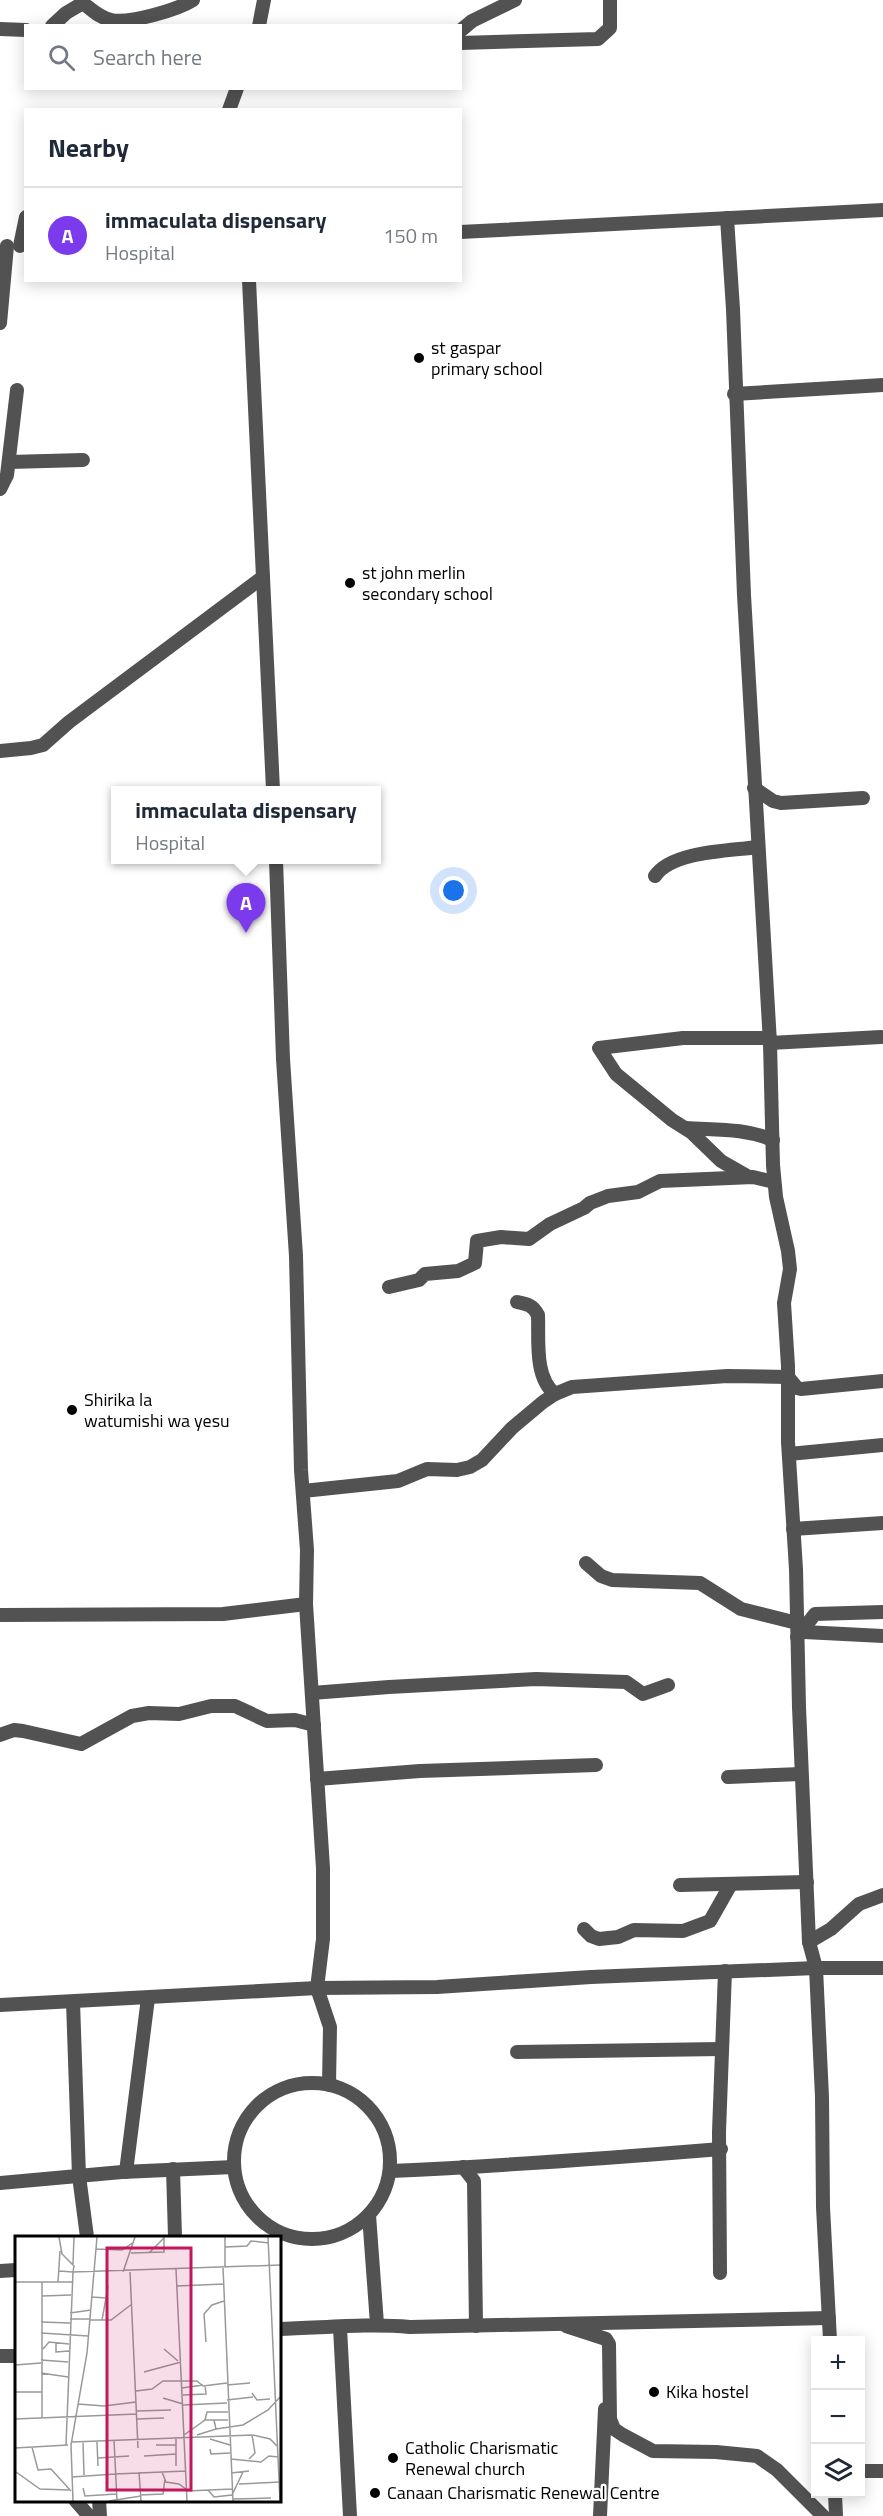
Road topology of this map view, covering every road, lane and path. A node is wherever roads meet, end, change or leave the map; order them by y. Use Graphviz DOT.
graph roads {
  1 [pos="193,0"];
  2 [pos="264,0"];
  3 [pos="515,0"];
  4 [pos="610,0"];
  5 [pos="84,2"];
  6 [pos="54,24"];
  7 [pos="259,24"];
  8 [pos="0,29"];
  9 [pos="462,29"];
  10 [pos="24,30"];
  11 [pos="462,43"];
  12 [pos="236,90"];
  13 [pos="230,108"];
  14 [pos="883,210"];
  15 [pos="727,218"];
  16 [pos="24,221"];
  17 [pos="462,232"];
  18 [pos="13,246"];
  19 [pos="249,282"];
  20 [pos="0,323"];
  21 [pos="883,385"];
  22 [pos="17,390"];
  23 [pos="735,394"];
  24 [pos="83,460"];
  25 [pos="9,462"];
  26 [pos="0,489"];
  27 [pos="263,577"];
  28 [pos="0,751"];
  29 [pos="273,786"];
  30 [pos="754,788"];
  31 [pos="863,798"];
  32 [pos="758,846"];
  33 [pos="276,864"];
  34 [pos="655,876"];
  35 [pos="881,1037"];
  36 [pos="770,1040"];
  37 [pos="686,1128"];
  38 [pos="773,1140"];
  39 [pos="749,1177"];
  40 [pos="774,1182"];
  41 [pos="389,1287"];
  42 [pos="516,1302"];
  43 [pos="788,1377"];
  44 [pos="883,1381"];
  45 [pos="555,1394"];
  46 [pos="883,1445"];
  47 [pos="789,1454"];
  48 [pos="303,1491"];
  49 [pos="883,1523"];
  50 [pos="793,1529"];
  51 [pos="586,1563"];
  52 [pos="306,1604"];
  53 [pos="883,1612"];
  54 [pos="0,1615"];
  55 [pos="799,1630"];
  56 [pos="883,1636"];
  57 [pos="668,1686"];
  58 [pos="312,1694"];
  59 [pos="314,1725"];
  60 [pos="0,1735"];
  61 [pos="596,1765"];
  62 [pos="801,1774"];
  63 [pos="728,1777"];
  64 [pos="317,1779"];
  65 [pos="807,1882"];
  66 [pos="730,1884"];
  67 [pos="680,1885"];
  68 [pos="883,1895"];
  69 [pos="584,1929"];
  70 [pos="809,1942"];
  71 [pos="816,1968"];
  72 [pos="883,1968"];
  73 [pos="725,1971"];
  74 [pos="317,1988"];
  75 [pos="147,1998"];
  76 [pos="73,2002"];
  77 [pos="0,2006"];
  78 [pos="722,2049"];
  79 [pos="517,2052"];
  80 [pos="330,2085"];
  81 [pos="721,2149"];
  82 [pos="234,2167"];
  83 [pos="463,2167"];
  84 [pos="481,2167"];
  85 [pos="173,2169"];
  86 [pos="391,2171"];
  87 [pos="126,2172"];
  88 [pos="79,2176"];
  89 [pos="474,2181"];
  90 [pos="0,2183"];
  91 [pos="369,2215"];
  92 [pos="87,2236"];
  93 [pos="176,2236"];
  94 [pos="15,2270"];
  95 [pos="0,2271"];
  96 [pos="720,2273"];
  97 [pos="829,2318"];
  98 [pos="560,2323"];
  99 [pos="376,2324"];
  100 [pos="476,2326"];
  101 [pos="340,2328"];
  102 [pos="280,2329"];
  103 [pos="830,2336"];
  104 [pos="0,2356"];
  105 [pos="15,2357"];
  106 [pos="609,2405"];
  107 [pos="865,2470"];
  108 [pos="883,2471"];
  109 [pos="835,2498"];
  110 [pos="77,2501"];
  111 [pos="99,2501"];
  112 [pos="89,2516"];
  113 [pos="100,2516"];
  114 [pos="351,2516"];
  115 [pos="600,2516"];
  116 [pos="823,2516"];
  117 [pos="836,2516"];
  1 -- 5 [label="street"];
  2 -- 7 [label="street"];
  3 -- 9 [label="street"];
  4 -- 11 [label="street"];
  5 -- 6 [label="street"];
  8 -- 10 [label="street"];
  12 -- 13 [label="street"];
  14 -- 15 [label="street"];
  15 -- 17 [label="street"];
  15 -- 23 [label="street"];
  16 -- 18 [label="street"];
  18 -- 20 [label="street"];
  19 -- 27 [label="street"];
  21 -- 23 [label="street"];
  22 -- 25 [label="street"];
  23 -- 30 [label="street"];
  24 -- 25 [label="street"];
  25 -- 26 [label="street"];
  27 -- 28 [label="street"];
  27 -- 29 [label="street"];
  30 -- 31 [label="street"];
  30 -- 32 [label="street"];
  32 -- 34 [label="street"];
  32 -- 36 [label="street"];
  33 -- 48 [label="street"];
  35 -- 36 [label="street"];
  36 -- 37 [label="street"];
  36 -- 38 [label="street"];
  37 -- 38 [label="street"];
  37 -- 39 [label="street"];
  38 -- 40 [label="street"];
  39 -- 40 [label="street"];
  39 -- 41 [label="street"];
  40 -- 43 [label="street"];
  42 -- 45 [label="street"];
  43 -- 44 [label="street"];
  43 -- 45 [label="street"];
  43 -- 47 [label="street"];
  45 -- 48 [label="street"];
  46 -- 47 [label="street"];
  47 -- 50 [label="street"];
  48 -- 52 [label="street"];
  49 -- 50 [label="street"];
  50 -- 55 [label="street"];
  51 -- 55 [label="street"];
  52 -- 54 [label="street"];
  52 -- 58 [label="street"];
  53 -- 55 [label="street"];
  55 -- 56 [label="street"];
  55 -- 62 [label="street"];
  57 -- 58 [label="street"];
  58 -- 59 [label="street"];
  59 -- 60 [label="street"];
  59 -- 64 [label="street"];
  61 -- 64 [label="street"];
  62 -- 63 [label="street"];
  62 -- 65 [label="street"];
  64 -- 74 [label="street"];
  65 -- 66 [label="street"];
  65 -- 70 [label="street"];
  66 -- 67 [label="street"];
  66 -- 69 [label="street"];
  68 -- 70 [label="street"];
  70 -- 71 [label="street"];
  71 -- 72 [label="street"];
  71 -- 73 [label="street"];
  71 -- 97 [label="street"];
  73 -- 74 [label="street"];
  73 -- 78 [label="street"];
  74 -- 75 [label="street"];
  74 -- 80 [label="street"];
  75 -- 76 [label="street"];
  75 -- 87 [label="street"];
  76 -- 77 [label="street"];
  76 -- 88 [label="street"];
  78 -- 79 [label="street"];
  78 -- 81 [label="street"];
  80 -- 82 [label="street"];
  80 -- 86 [label="street"];
  81 -- 84 [label="street"];
  81 -- 96 [label="street"];
  82 -- 85 [label="street"];
  82 -- 91 [label="street"];
  83 -- 84 [label="street"];
  83 -- 86 [label="street"];
  83 -- 89 [label="street"];
  84 -- 89 [label="street"];
  85 -- 87 [label="street"];
  85 -- 93 [label="street"];
  86 -- 91 [label="street"];
  87 -- 88 [label="street"];
  88 -- 90 [label="street"];
  88 -- 92 [label="street"];
  89 -- 100 [label="street"];
  91 -- 99 [label="street"];
  94 -- 95 [label="street"];
  97 -- 98 [label="street"];
  97 -- 103 [label="street"];
  98 -- 100 [label="street"];
  98 -- 106 [label="street"];
  99 -- 100 [label="street"];
  99 -- 101 [label="street"];
  101 -- 102 [label="street"];
  101 -- 114 [label="street"];
  104 -- 105 [label="street"];
  106 -- 115 [label="street"];
  106 -- 116 [label="street"];
  107 -- 108 [label="street"];
  109 -- 117 [label="street"];
  110 -- 112 [label="street"];
  111 -- 113 [label="street"];
}
